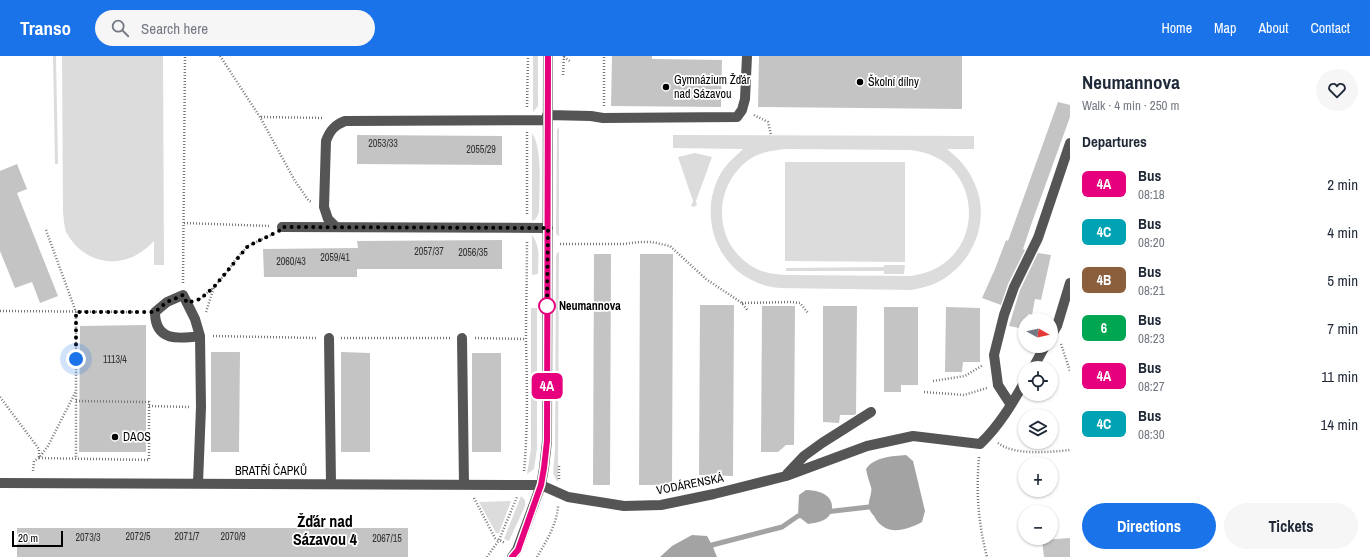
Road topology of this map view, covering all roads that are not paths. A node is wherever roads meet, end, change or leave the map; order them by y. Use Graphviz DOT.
graph roads {
  1 [pos="548,56"];
  2 [pos="747,56"];
  3 [pos="547,118"];
  4 [pos="1070,143"];
  5 [pos="335,226"];
  6 [pos="282,227"];
  7 [pos="548,228"];
  8 [pos="1070,283"];
  9 [pos="1058,323"];
  10 [pos="200,336"];
  11 [pos="329,338"];
  12 [pos="462,338"];
  13 [pos="1018,393"];
  14 [pos="1011,405"];
  15 [pos="871,412"];
  16 [pos="786,476"];
  17 [pos="0,483"];
  18 [pos="198,484"];
  19 [pos="331,484"];
  20 [pos="464,485"];
  21 [pos="541,485"];
  22 [pos="512,557"];
  1 -- 3 [label="street"];
  2 -- 3 [label="street"];
  3 -- 5 [label="street"];
  3 -- 7 [label="street"];
  4 -- 14 [label="street"];
  5 -- 6 [label="street"];
  5 -- 7 [label="street"];
  7 -- 21 [label="street"];
  8 -- 9 [label="street"];
  10 -- 10 [label="street"];
  10 -- 18 [label="street"];
  11 -- 19 [label="street"];
  12 -- 20 [label="street"];
  13 -- 14 [label="street"];
  14 -- 16 [label="street, VODÁRENSKÁ"];
  15 -- 16 [label="street"];
  16 -- 21 [label="street, VODÁRENSKÁ"];
  17 -- 18 [label="street, BRATŘÍ ČAPKŮ"];
  18 -- 19 [label="street, BRATŘÍ ČAPKŮ"];
  19 -- 20 [label="street, BRATŘÍ ČAPKŮ"];
  20 -- 21 [label="street, BRATŘÍ ČAPKŮ"];
  21 -- 22 [label="street"];
}
